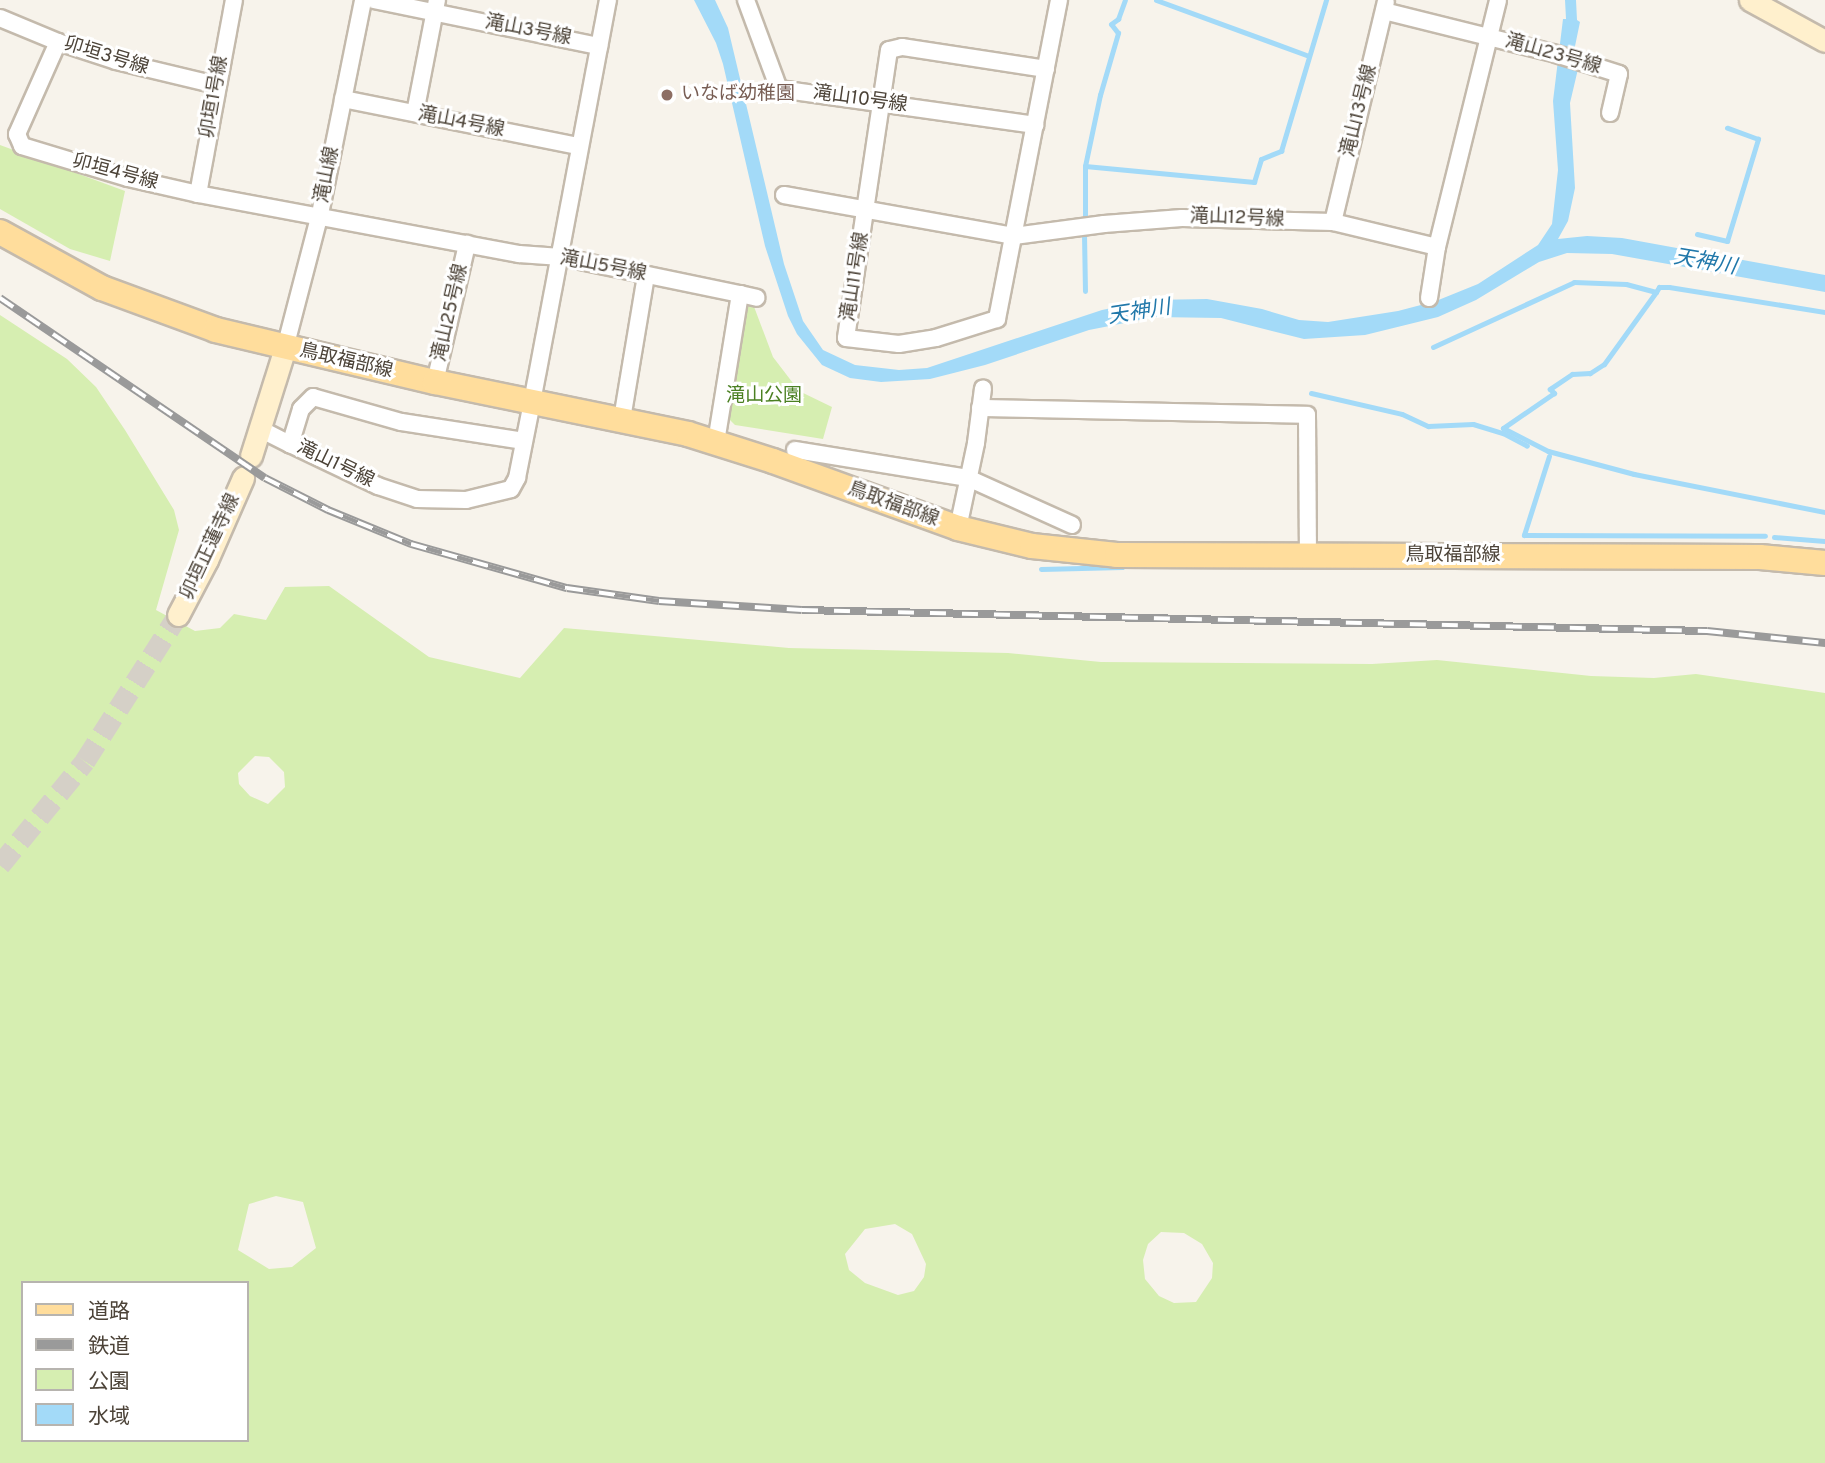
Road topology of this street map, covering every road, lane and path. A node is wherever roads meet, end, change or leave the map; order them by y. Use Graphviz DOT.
graph roads {
  1 [pos="234,0"];
  2 [pos="363,0"];
  3 [pos="374,0"];
  4 [pos="608,0"];
  5 [pos="746,0"];
  6 [pos="1059,0"];
  7 [pos="1497,0"];
  8 [pos="1750,0"];
  9 [pos="1386,5"];
  10 [pos="436,6"];
  11 [pos="0,18"];
  12 [pos="1489,37"];
  13 [pos="1825,41"];
  14 [pos="58,42"];
  15 [pos="599,46"];
  16 [pos="1046,69"];
  17 [pos="216,85"];
  18 [pos="343,99"];
  19 [pos="882,104"];
  20 [pos="1611,113"];
  21 [pos="415,114"];
  22 [pos="1035,125"];
  23 [pos="579,146"];
  24 [pos="198,194"];
  25 [pos="784,195"];
  26 [pos="867,212"];
  27 [pos="320,214"];
  28 [pos="1333,222"];
  29 [pos="0,232"];
  30 [pos="1014,236"];
  31 [pos="467,244"];
  32 [pos="1437,247"];
  33 [pos="561,257"];
  34 [pos="646,275"];
  35 [pos="740,295"];
  36 [pos="758,298"];
  37 [pos="1429,298"];
  38 [pos="285,348"];
  39 [pos="435,382"];
  40 [pos="983,388"];
  41 [pos="532,402"];
  42 [pos="981,408"];
  43 [pos="622,419"];
  44 [pos="260,429"];
  45 [pos="524,441"];
  46 [pos="716,442"];
  47 [pos="290,444"];
  48 [pos="795,450"];
  49 [pos="251,456"];
  50 [pos="243,478"];
  51 [pos="968,478"];
  52 [pos="1072,525"];
  53 [pos="958,528"];
  54 [pos="1308,556"];
  55 [pos="1825,563"];
  56 [pos="178,615"];
  1 -- 17 [label="street, 卯垣1号線"];
  2 -- 18 [label="street, 滝山線"];
  3 -- 10 [label="street, 滝山3号線"];
  4 -- 15 [label="street, 滝山1号線"];
  5 -- 19 [label="street, 滝山10号線"];
  6 -- 16 [label="street, 滝山11号線"];
  7 -- 12 [label="street"];
  8 -- 13 [label="main road"];
  9 -- 12 [label="street"];
  9 -- 28 [label="street, 滝山13号線"];
  10 -- 15 [label="street, 滝山3号線"];
  10 -- 21 [label="street"];
  11 -- 14 [label="street, 卯垣3号線"];
  12 -- 20 [label="street, 滝山23号線"];
  12 -- 32 [label="street"];
  14 -- 17 [label="street, 卯垣3号線"];
  14 -- 24 [label="street, 卯垣4号線"];
  15 -- 23 [label="street, 滝山1号線"];
  16 -- 19 [label="street, 滝山11号線"];
  16 -- 22 [label="street, 滝山11号線"];
  17 -- 24 [label="street, 卯垣1号線"];
  18 -- 21 [label="street, 滝山4号線"];
  18 -- 27 [label="street, 滝山線"];
  19 -- 22 [label="street, 滝山10号線"];
  19 -- 26 [label="street, 滝山11号線"];
  21 -- 23 [label="street, 滝山4号線"];
  22 -- 30 [label="street, 滝山11号線"];
  23 -- 33 [label="street, 滝山1号線"];
  24 -- 27 [label="street, 卯垣4号線"];
  25 -- 26 [label="street, 滝山12号線"];
  26 -- 30 [label="street, 滝山12号線"];
  26 -- 30 [label="street, 滝山11号線"];
  27 -- 31 [label="street, 滝山5号線"];
  27 -- 38 [label="street, 滝山線"];
  28 -- 30 [label="street, 滝山12号線"];
  28 -- 32 [label="street, 滝山12号線"];
  29 -- 38 [label="main road, 鳥取福部線"];
  31 -- 33 [label="street, 滝山5号線"];
  31 -- 39 [label="street, 滝山25号線"];
  32 -- 37 [label="street"];
  33 -- 34 [label="street, 滝山5号線"];
  33 -- 41 [label="street, 滝山1号線"];
  34 -- 35 [label="street, 滝山5号線"];
  34 -- 43 [label="street"];
  35 -- 36 [label="street, 滝山5号線"];
  35 -- 46 [label="street"];
  38 -- 39 [label="main road, 鳥取福部線"];
  38 -- 44 [label="main road"];
  39 -- 41 [label="main road, 鳥取福部線"];
  40 -- 42 [label="street"];
  41 -- 43 [label="main road, 鳥取福部線"];
  41 -- 45 [label="street, 滝山1号線"];
  42 -- 51 [label="street"];
  42 -- 54 [label="street"];
  43 -- 46 [label="main road, 鳥取福部線"];
  44 -- 47 [label="street"];
  44 -- 49 [label="main road"];
  45 -- 47 [label="street, 滝山1号線"];
  45 -- 47 [label="street, 滝山1号線"];
  46 -- 53 [label="main road, 鳥取福部線"];
  48 -- 51 [label="street"];
  50 -- 56 [label="main road, 卯垣正蓮寺線"];
  51 -- 52 [label="street"];
  51 -- 53 [label="street"];
  53 -- 54 [label="main road, 鳥取福部線"];
  54 -- 55 [label="main road, 鳥取福部線"];
}
